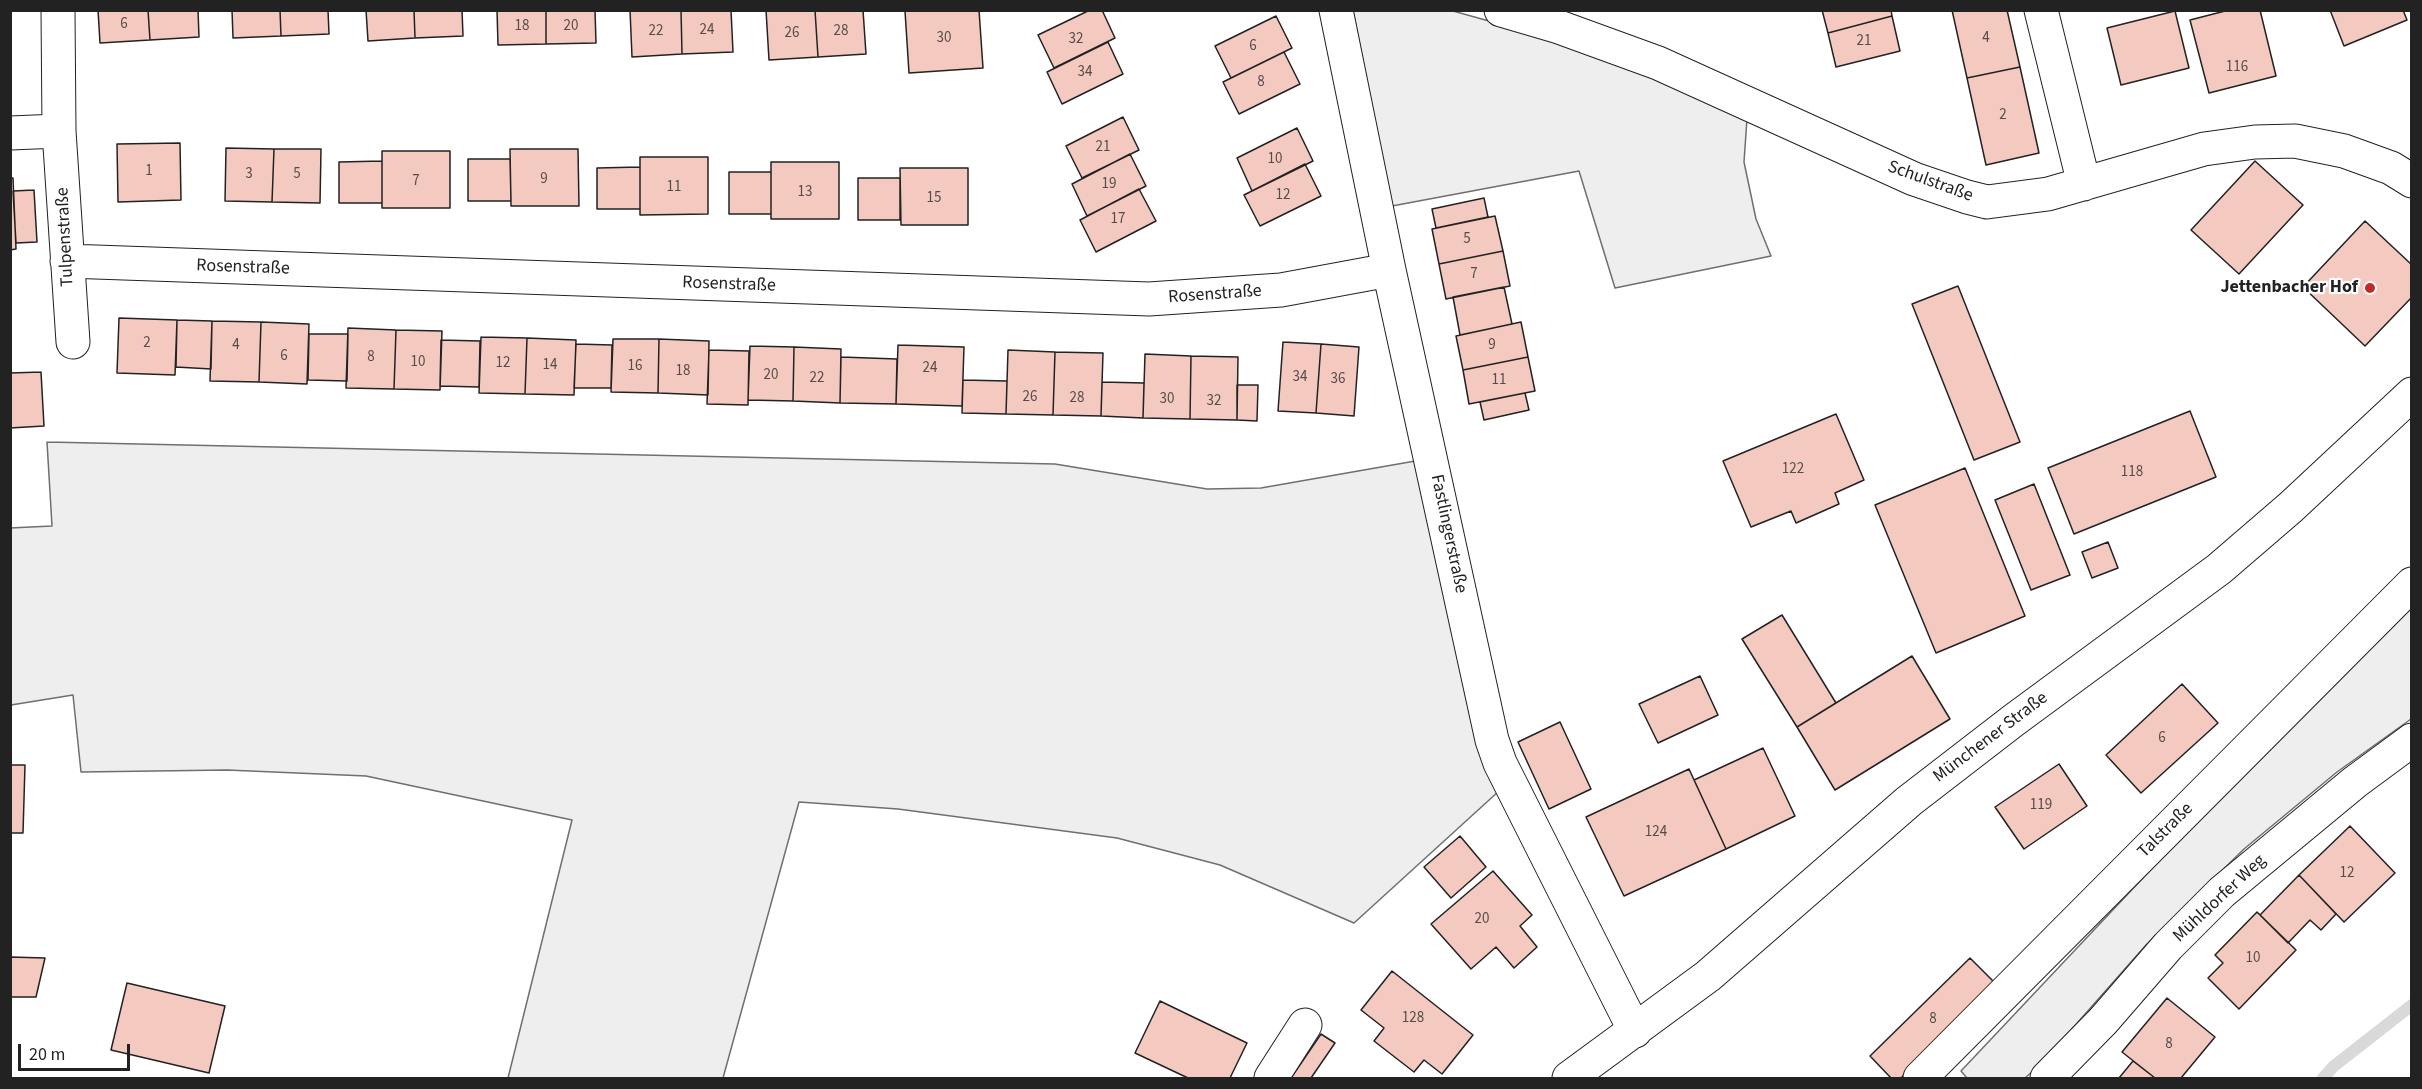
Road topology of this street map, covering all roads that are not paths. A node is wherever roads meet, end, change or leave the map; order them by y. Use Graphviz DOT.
graph roads {
  1 [pos="58,10"];
  2 [pos="1336,10"];
  3 [pos="1501,10"];
  4 [pos="2041,10"];
  5 [pos="1557,19"];
  6 [pos="59,131"];
  7 [pos="10,133"];
  8 [pos="2412,181"];
  9 [pos="2084,183"];
  10 [pos="67,261"];
  11 [pos="1389,270"];
  12 [pos="73,342"];
  13 [pos="2412,394"];
  14 [pos="2412,584"];
  15 [pos="2412,740"];
  16 [pos="1305,1025"];
  17 [pos="1635,1031"];
  18 [pos="1271,1078"];
  19 [pos="1569,1078"];
  20 [pos="1920,1078"];
  21 [pos="2048,1078"];
  1 -- 6 [label="street, Tulpenstraße"];
  2 -- 11 [label="street, Fastlingerstraße"];
  3 -- 5 [label="street, Schulstraße"];
  4 -- 9 [label="street"];
  5 -- 9 [label="street, Schulstraße"];
  6 -- 7 [label="street"];
  6 -- 10 [label="street, Tulpenstraße"];
  8 -- 9 [label="street, Schulstraße"];
  10 -- 11 [label="street, Rosenstraße"];
  10 -- 12 [label="street, Tulpenstraße"];
  11 -- 17 [label="street, Fastlingerstraße"];
  13 -- 17 [label="street, Münchener Straße"];
  14 -- 20 [label="street, Talstraße"];
  15 -- 21 [label="street, Mühldorfer Weg"];
  16 -- 18 [label="street"];
  17 -- 19 [label="street, Münchener Straße"];
}
